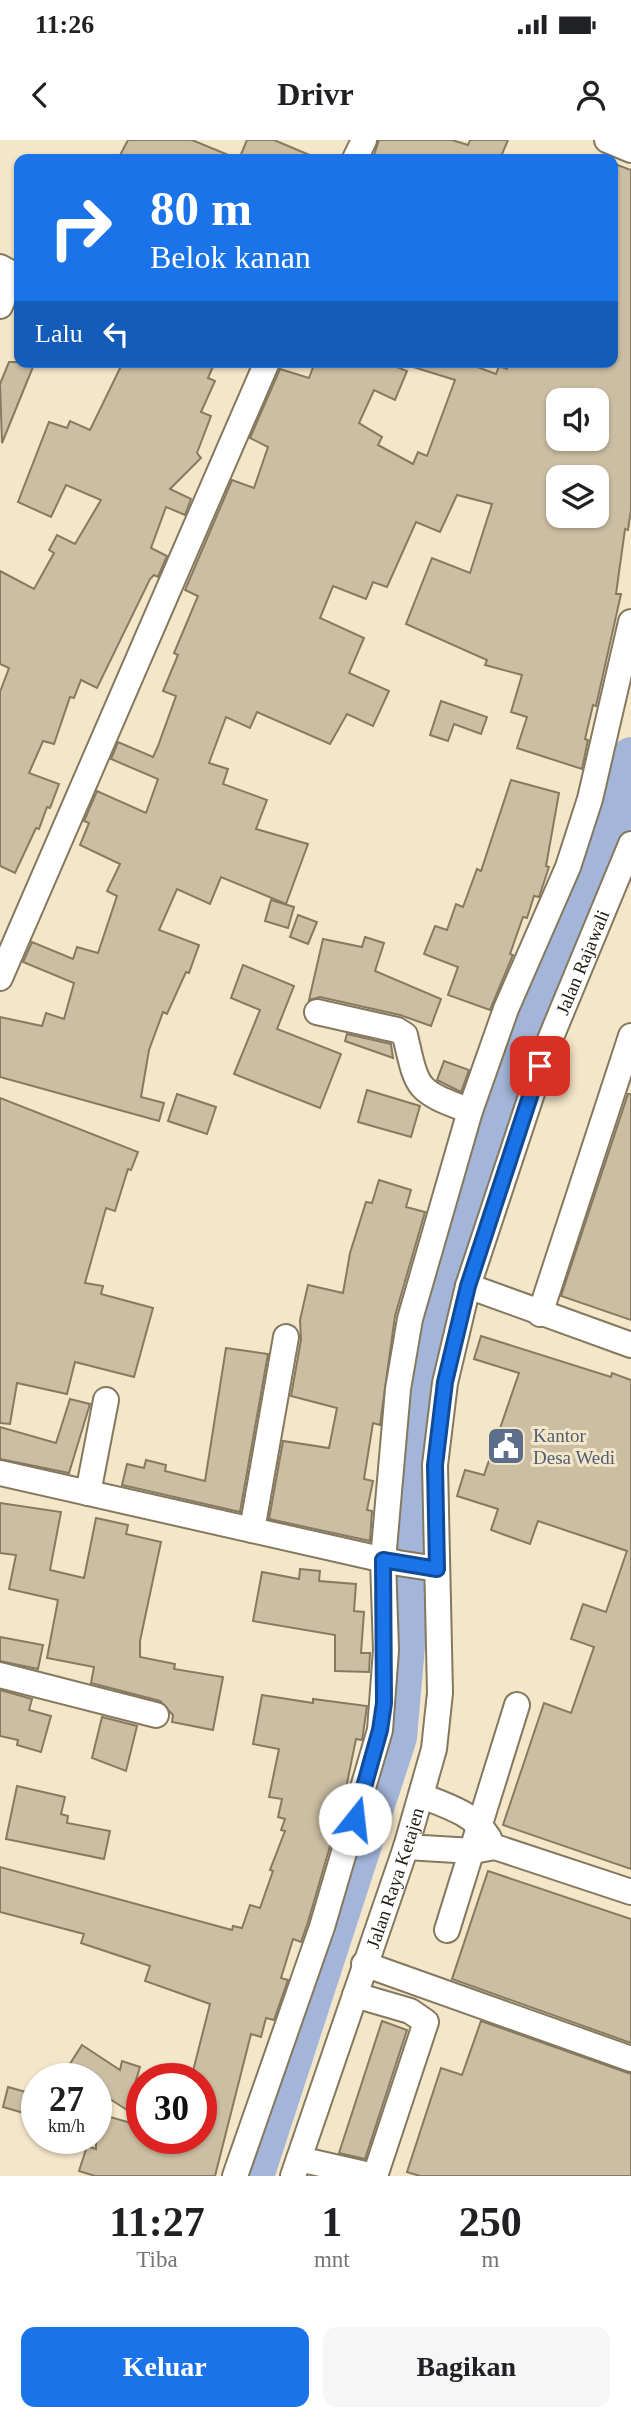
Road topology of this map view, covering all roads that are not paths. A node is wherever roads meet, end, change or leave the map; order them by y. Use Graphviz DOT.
graph roads {
  1 [pos="607,140"];
  2 [pos="631,150"];
  3 [pos="0,267"];
  4 [pos="0,306"];
  5 [pos="264,368"];
  6 [pos="631,622"];
  7 [pos="631,844"];
  8 [pos="0,978"];
  9 [pos="317,1012"];
  10 [pos="631,1036"];
  11 [pos="470,1111"];
  12 [pos="468,1286"];
  13 [pos="540,1314"];
  14 [pos="286,1337"];
  15 [pos="631,1345"];
  16 [pos="106,1400"];
  17 [pos="0,1473"];
  18 [pos="88,1493"];
  19 [pos="252,1530"];
  20 [pos="391,1562"];
  21 [pos="431,1568"];
  22 [pos="0,1675"];
  23 [pos="517,1705"];
  24 [pos="156,1715"];
  25 [pos="422,1796"];
  26 [pos="482,1825"];
  27 [pos="406,1847"];
  28 [pos="484,1849"];
  29 [pos="631,1892"];
  30 [pos="447,1930"];
  31 [pos="364,1964"];
  32 [pos="355,1995"];
  33 [pos="631,2059"];
  34 [pos="296,2168"];
  35 [pos="235,2176"];
  36 [pos="374,2176"];
  1 -- 2 [label="street"];
  3 -- 4 [label="street"];
  5 -- 8 [label="street"];
  6 -- 11 [label="street"];
  7 -- 12 [label="street, Jalan Rajawali"];
  9 -- 11 [label="street"];
  10 -- 13 [label="street"];
  11 -- 20 [label="street"];
  12 -- 13 [label="street"];
  12 -- 21 [label="street, Jalan Rajawali"];
  13 -- 15 [label="street"];
  14 -- 19 [label="street"];
  16 -- 18 [label="street"];
  17 -- 18 [label="street"];
  18 -- 19 [label="street"];
  19 -- 20 [label="street"];
  20 -- 21 [label="street"];
  20 -- 35 [label="street"];
  21 -- 25 [label="street, Jalan Raya Ketajen"];
  22 -- 24 [label="street"];
  23 -- 26 [label="street"];
  25 -- 26 [label="street"];
  25 -- 27 [label="street, Jalan Raya Ketajen"];
  26 -- 28 [label="street"];
  27 -- 28 [label="street"];
  27 -- 31 [label="street, Jalan Raya Ketajen"];
  28 -- 29 [label="street"];
  28 -- 30 [label="street"];
  31 -- 32 [label="street, Jalan Raya Ketajen"];
  31 -- 33 [label="street"];
  32 -- 34 [label="street, Jalan Raya Ketajen"];
  32 -- 36 [label="street"];
  34 -- 36 [label="street"];
}
